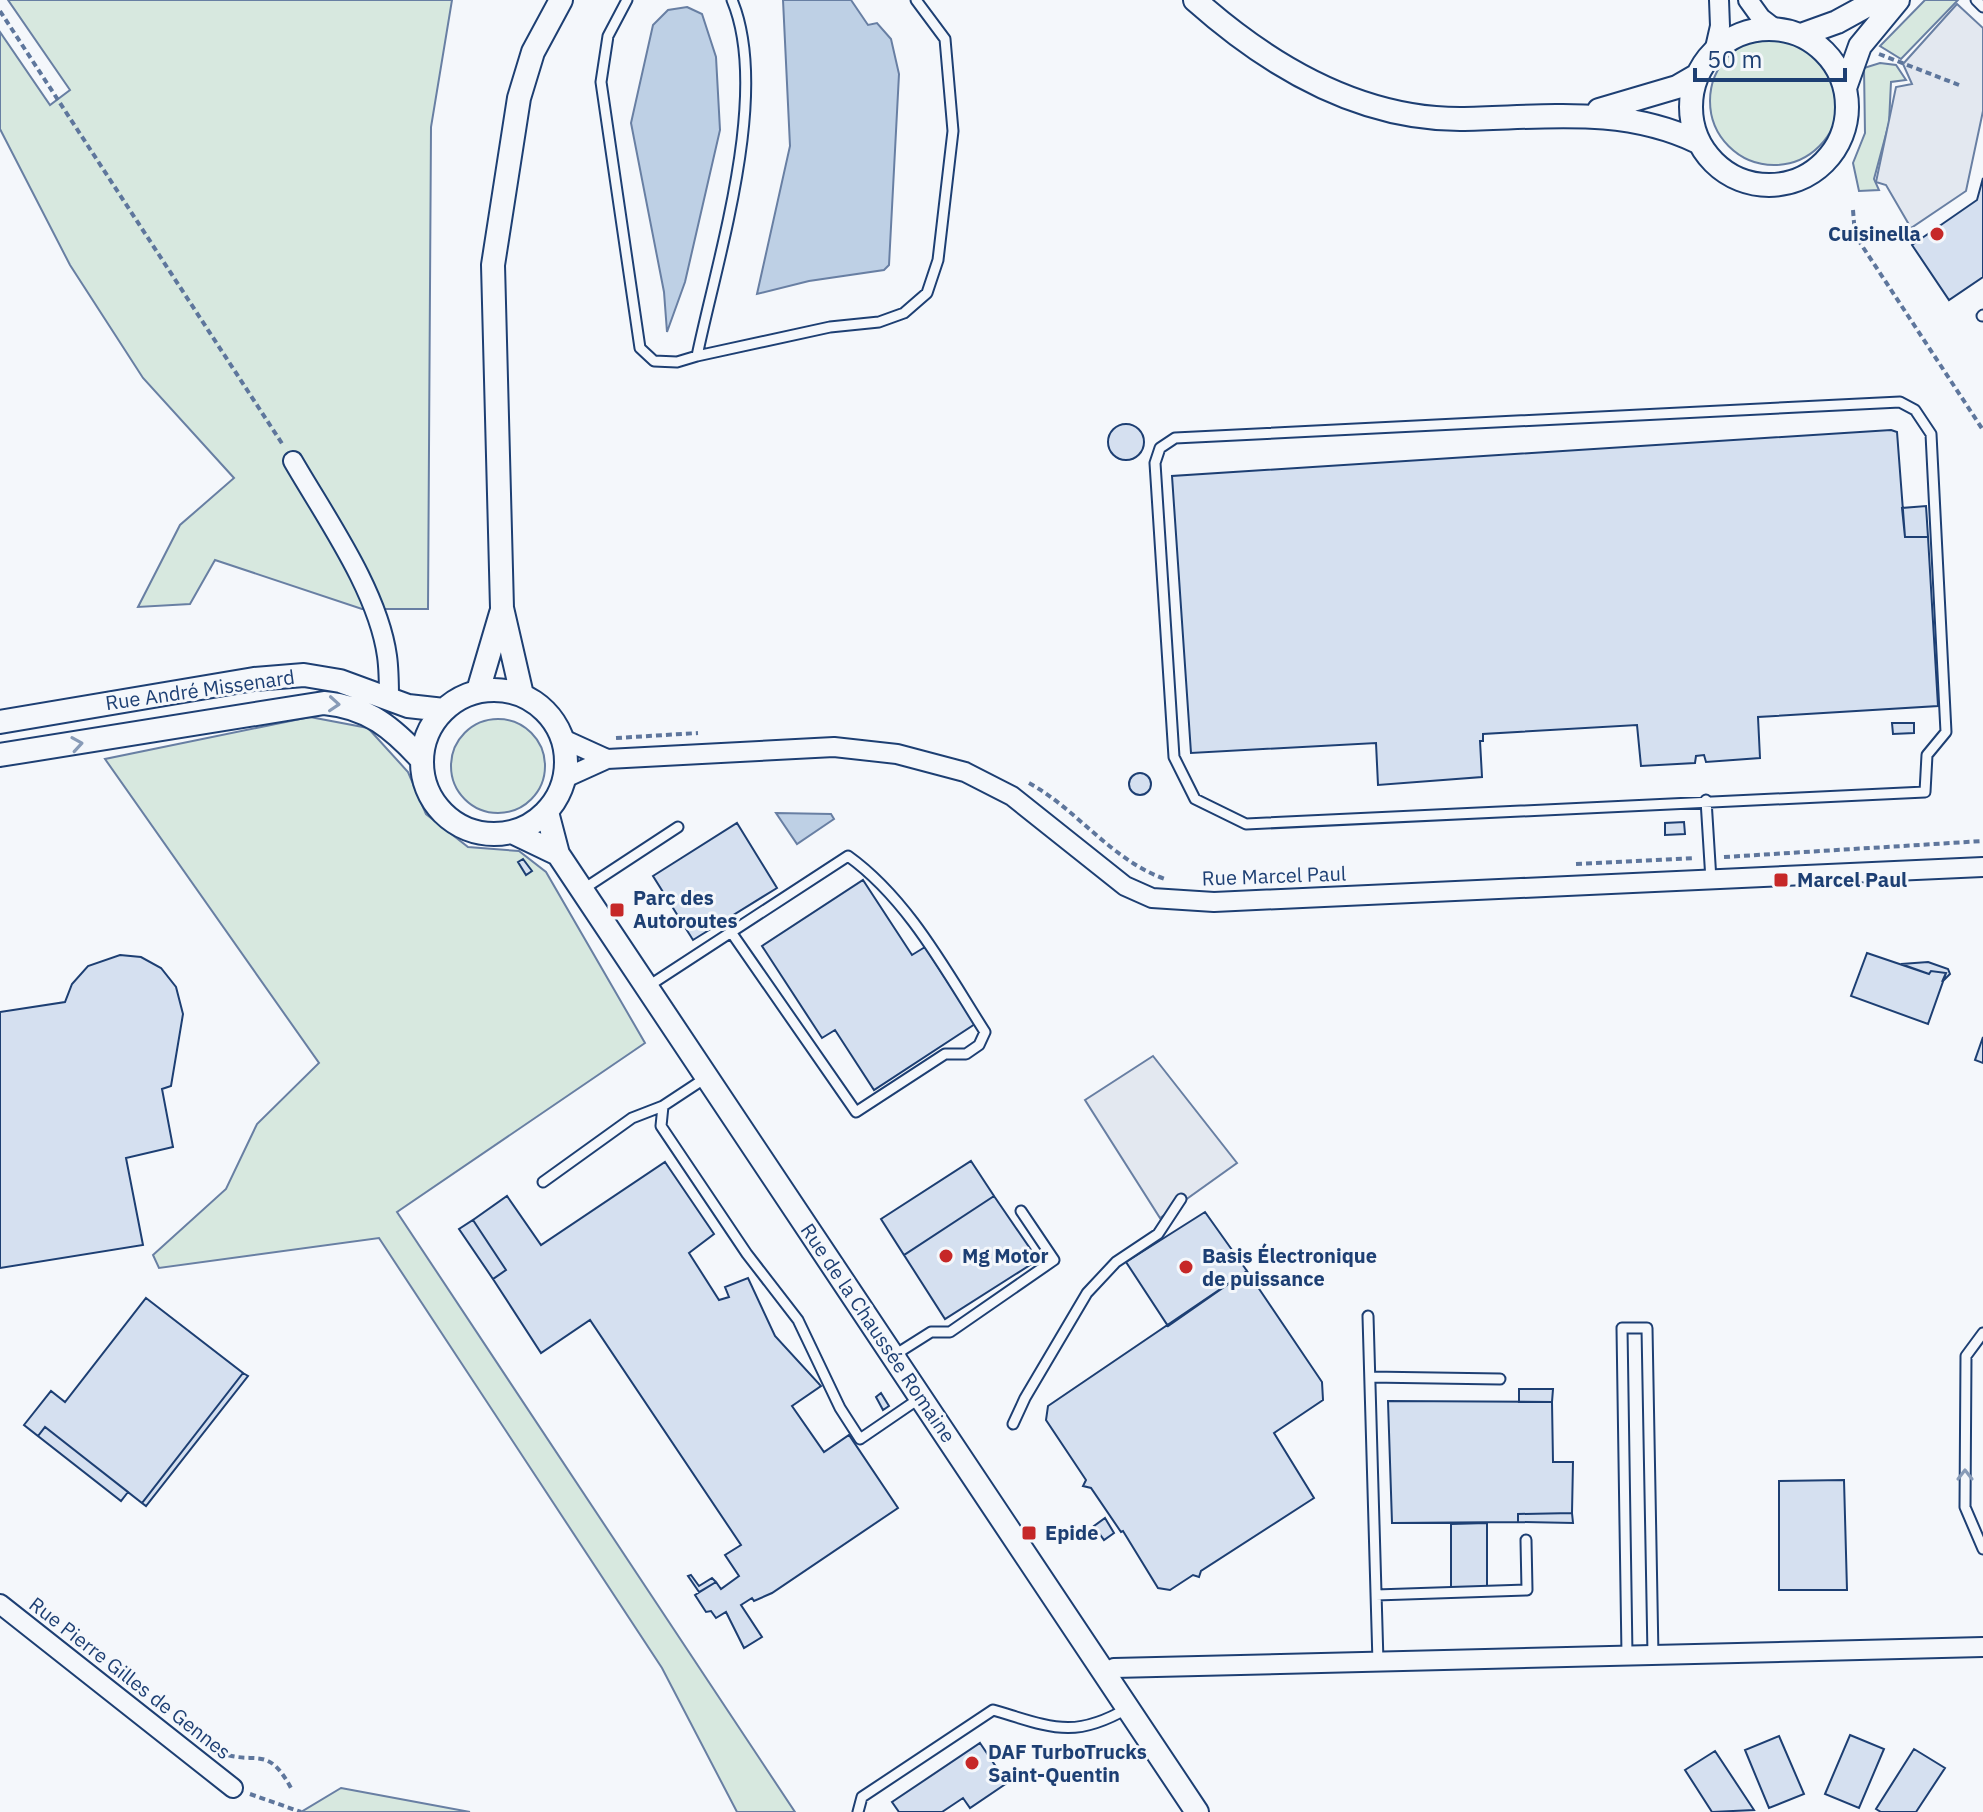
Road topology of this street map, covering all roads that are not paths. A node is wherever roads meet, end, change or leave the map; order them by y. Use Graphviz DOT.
graph roads {
  1 [pos="561,0"];
  2 [pos="627,0"];
  3 [pos="732,0"];
  4 [pos="916,0"];
  5 [pos="1195,0"];
  6 [pos="1719,0"];
  7 [pos="1748,0"];
  8 [pos="1877,0"];
  9 [pos="1898,0"];
  10 [pos="1976,0"];
  11 [pos="1983,7"];
  12 [pos="1774,28"];
  13 [pos="1801,35"];
  14 [pos="1715,48"];
  15 [pos="1696,76"];
  16 [pos="1845,88"];
  17 [pos="1584,115"];
  18 [pos="1698,142"];
  19 [pos="697,356"];
  20 [pos="293,461"];
  21 [pos="502,608"];
  22 [pos="254,679"];
  23 [pos="478,691"];
  24 [pos="522,695"];
  25 [pos="389,700"];
  26 [pos="444,710"];
  27 [pos="259,712"];
  28 [pos="0,722"];
  29 [pos="563,739"];
  30 [pos="0,755"];
  31 [pos="610,759"];
  32 [pos="422,760"];
  33 [pos="565,778"];
  34 [pos="1706,800"];
  35 [pos="547,812"];
  36 [pos="678,827"];
  37 [pos="512,832"];
  38 [pos="558,854"];
  39 [pos="1983,867"];
  40 [pos="1711,880"];
  41 [pos="582,890"];
  42 [pos="731,932"];
  43 [pos="647,987"];
  44 [pos="707,1077"];
  45 [pos="663,1106"];
  46 [pos="543,1182"];
  47 [pos="1181,1199"];
  48 [pos="1021,1211"];
  49 [pos="1368,1316"];
  50 [pos="1983,1333"];
  51 [pos="893,1356"];
  52 [pos="1370,1377"];
  53 [pos="1500,1379"];
  54 [pos="920,1397"];
  55 [pos="1013,1424"];
  56 [pos="1526,1540"];
  57 [pos="1983,1549"];
  58 [pos="1376,1595"];
  59 [pos="0,1604"];
  60 [pos="1983,1647"];
  61 [pos="1627,1655"];
  62 [pos="1653,1655"];
  63 [pos="1378,1662"];
  64 [pos="1104,1673"];
  65 [pos="1128,1708"];
  66 [pos="233,1788"];
  67 [pos="1190,1809"];
  68 [pos="858,1812"];
  1 -- 21 [label="street"];
  2 -- 19 [label="lane"];
  3 -- 19 [label="lane"];
  4 -- 19 [label="lane"];
  5 -- 17 [label="street"];
  6 -- 14 [label="street"];
  7 -- 12 [label="street"];
  8 -- 13 [label="street"];
  9 -- 16 [label="street"];
  10 -- 11 [label="lane"];
  12 -- 13 [label="street"];
  12 -- 14 [label="street"];
  13 -- 16 [label="street"];
  14 -- 15 [label="street"];
  15 -- 17 [label="street"];
  15 -- 18 [label="street"];
  16 -- 18 [label="street"];
  17 -- 18 [label="street"];
  20 -- 25 [label="street"];
  21 -- 23 [label="street"];
  21 -- 24 [label="street"];
  22 -- 25 [label="street, Rue André Missenard"];
  22 -- 27 [label="street"];
  22 -- 28 [label="street, Rue André Missenard"];
  23 -- 24 [label="street"];
  23 -- 26 [label="street"];
  24 -- 29 [label="street"];
  25 -- 26 [label="street, Rue André Missenard"];
  26 -- 32 [label="street"];
  30 -- 27 [label="street, Rue André Missenard, one-way"];
  27 -- 32 [label="street, Rue André Missenard, one-way"];
  29 -- 31 [label="street, Rue Marcel Paul"];
  29 -- 33 [label="street"];
  31 -- 33 [label="street, Rue Marcel Paul"];
  31 -- 40 [label="street, Rue Marcel Paul"];
  32 -- 37 [label="street"];
  33 -- 35 [label="street"];
  34 -- 34 [label="lane"];
  34 -- 40 [label="lane"];
  35 -- 37 [label="street"];
  35 -- 38 [label="street, Rue de la Chaussée Romaine"];
  36 -- 41 [label="lane"];
  37 -- 38 [label="street"];
  38 -- 41 [label="street, Rue de la Chaussée Romaine"];
  39 -- 40 [label="street, Rue Marcel Paul"];
  41 -- 43 [label="street, Rue de la Chaussée Romaine"];
  42 -- 42 [label="lane"];
  42 -- 43 [label="lane"];
  43 -- 44 [label="street, Rue de la Chaussée Romaine"];
  44 -- 45 [label="lane"];
  44 -- 51 [label="street, Rue de la Chaussée Romaine"];
  45 -- 46 [label="lane"];
  45 -- 54 [label="lane"];
  47 -- 55 [label="lane"];
  48 -- 51 [label="lane"];
  49 -- 52 [label="lane"];
  57 -- 50 [label="lane, one-way"];
  51 -- 54 [label="street, Rue de la Chaussée Romaine"];
  52 -- 53 [label="lane"];
  52 -- 58 [label="lane"];
  54 -- 64 [label="street, Rue de la Chaussée Romaine"];
  56 -- 58 [label="lane"];
  58 -- 63 [label="lane"];
  59 -- 66 [label="street, Rue Pierre Gilles de Gennes"];
  60 -- 62 [label="street"];
  61 -- 62 [label="street"];
  61 -- 62 [label="lane"];
  61 -- 63 [label="street"];
  63 -- 64 [label="street"];
  64 -- 65 [label="street, Rue de la Chaussée Romaine"];
  65 -- 67 [label="street, Rue de la Chaussée Romaine"];
  65 -- 68 [label="lane"];
}
